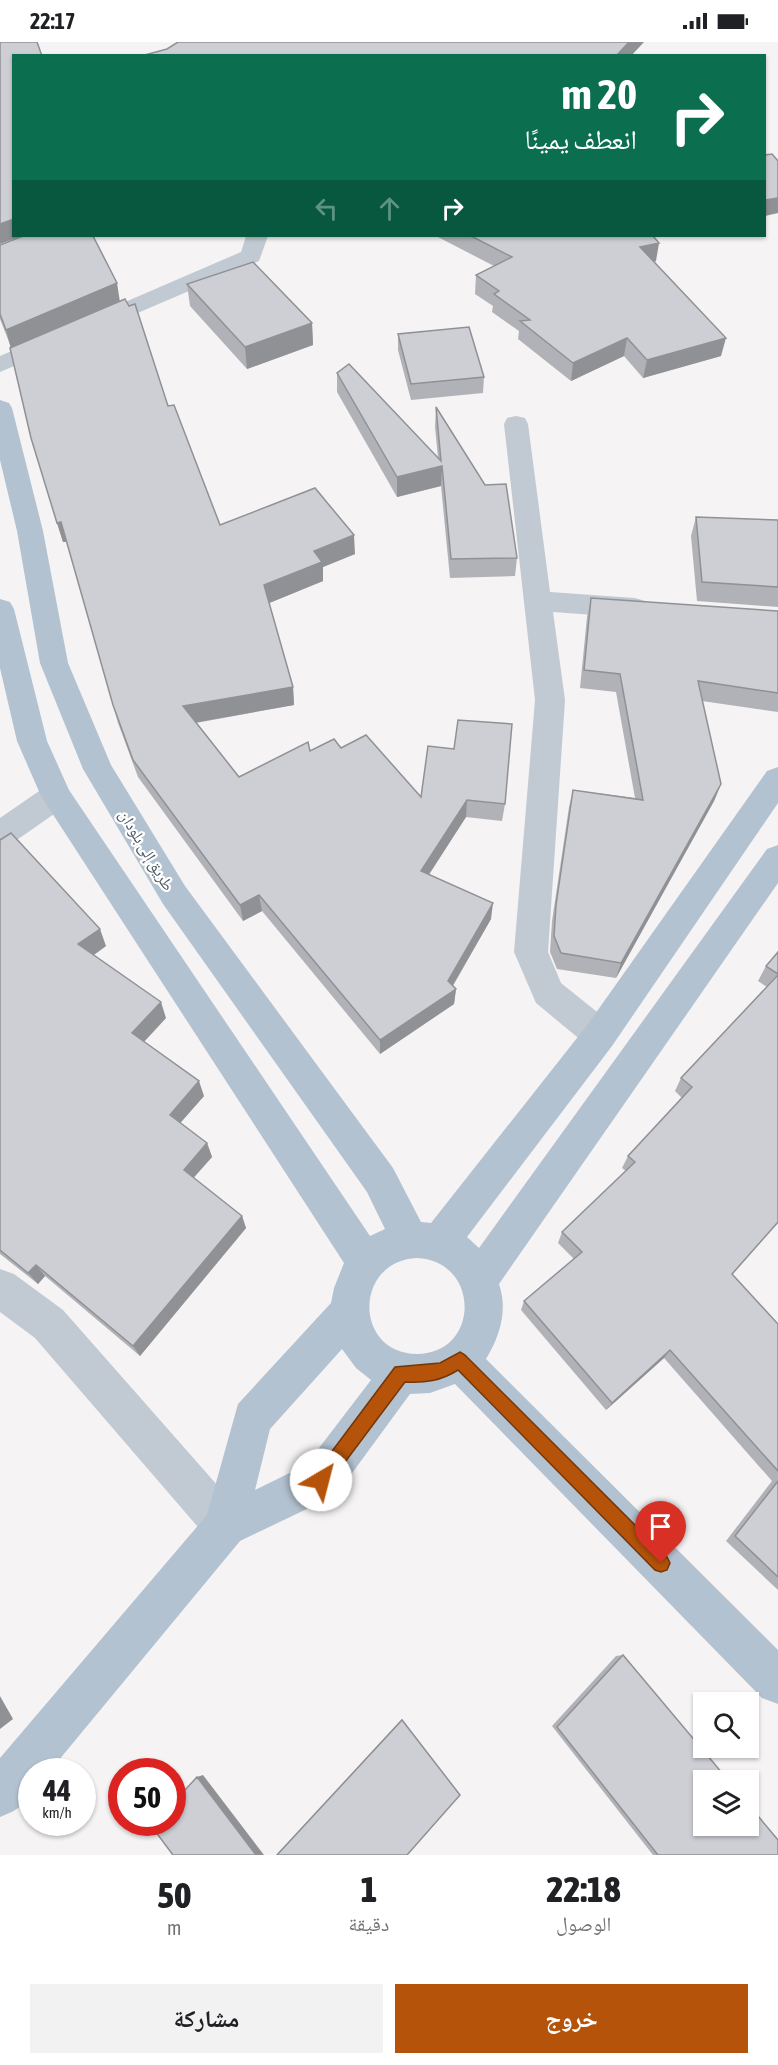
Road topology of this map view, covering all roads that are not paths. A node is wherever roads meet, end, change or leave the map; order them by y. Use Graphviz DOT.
graph roads {
  1 [pos="257,237"];
  2 [pos="0,365"];
  3 [pos="0,408"];
  4 [pos="516,424"];
  5 [pos="538,601"];
  6 [pos="0,609"];
  7 [pos="664,610"];
  8 [pos="778,779"];
  9 [pos="56,796"];
  10 [pos="0,834"];
  11 [pos="778,858"];
  12 [pos="600,1035"];
  13 [pos="425,1241"];
  14 [pos="365,1262"];
  15 [pos="479,1280"];
  16 [pos="0,1288"];
  17 [pos="350,1311"];
  18 [pos="460,1360"];
  19 [pos="401,1373"];
  20 [pos="225,1526"];
  21 [pos="778,1682"];
  22 [pos="0,1794"];
  1 -- 2 [label="street"];
  3 -- 13 [label="main road, طريق إلى بلودان"];
  4 -- 5 [label="street"];
  5 -- 7 [label="street"];
  5 -- 12 [label="street"];
  6 -- 9 [label="main road"];
  8 -- 12 [label="main road"];
  9 -- 10 [label="street"];
  9 -- 14 [label="main road"];
  11 -- 15 [label="main road"];
  12 -- 13 [label="main road"];
  13 -- 14 [label="main road"];
  13 -- 15 [label="main road"];
  14 -- 17 [label="main road"];
  15 -- 18 [label="main road"];
  16 -- 20 [label="street"];
  17 -- 19 [label="main road"];
  17 -- 20 [label="main road"];
  18 -- 19 [label="main road"];
  18 -- 21 [label="main road"];
  19 -- 20 [label="main road"];
  20 -- 22 [label="main road"];
}
